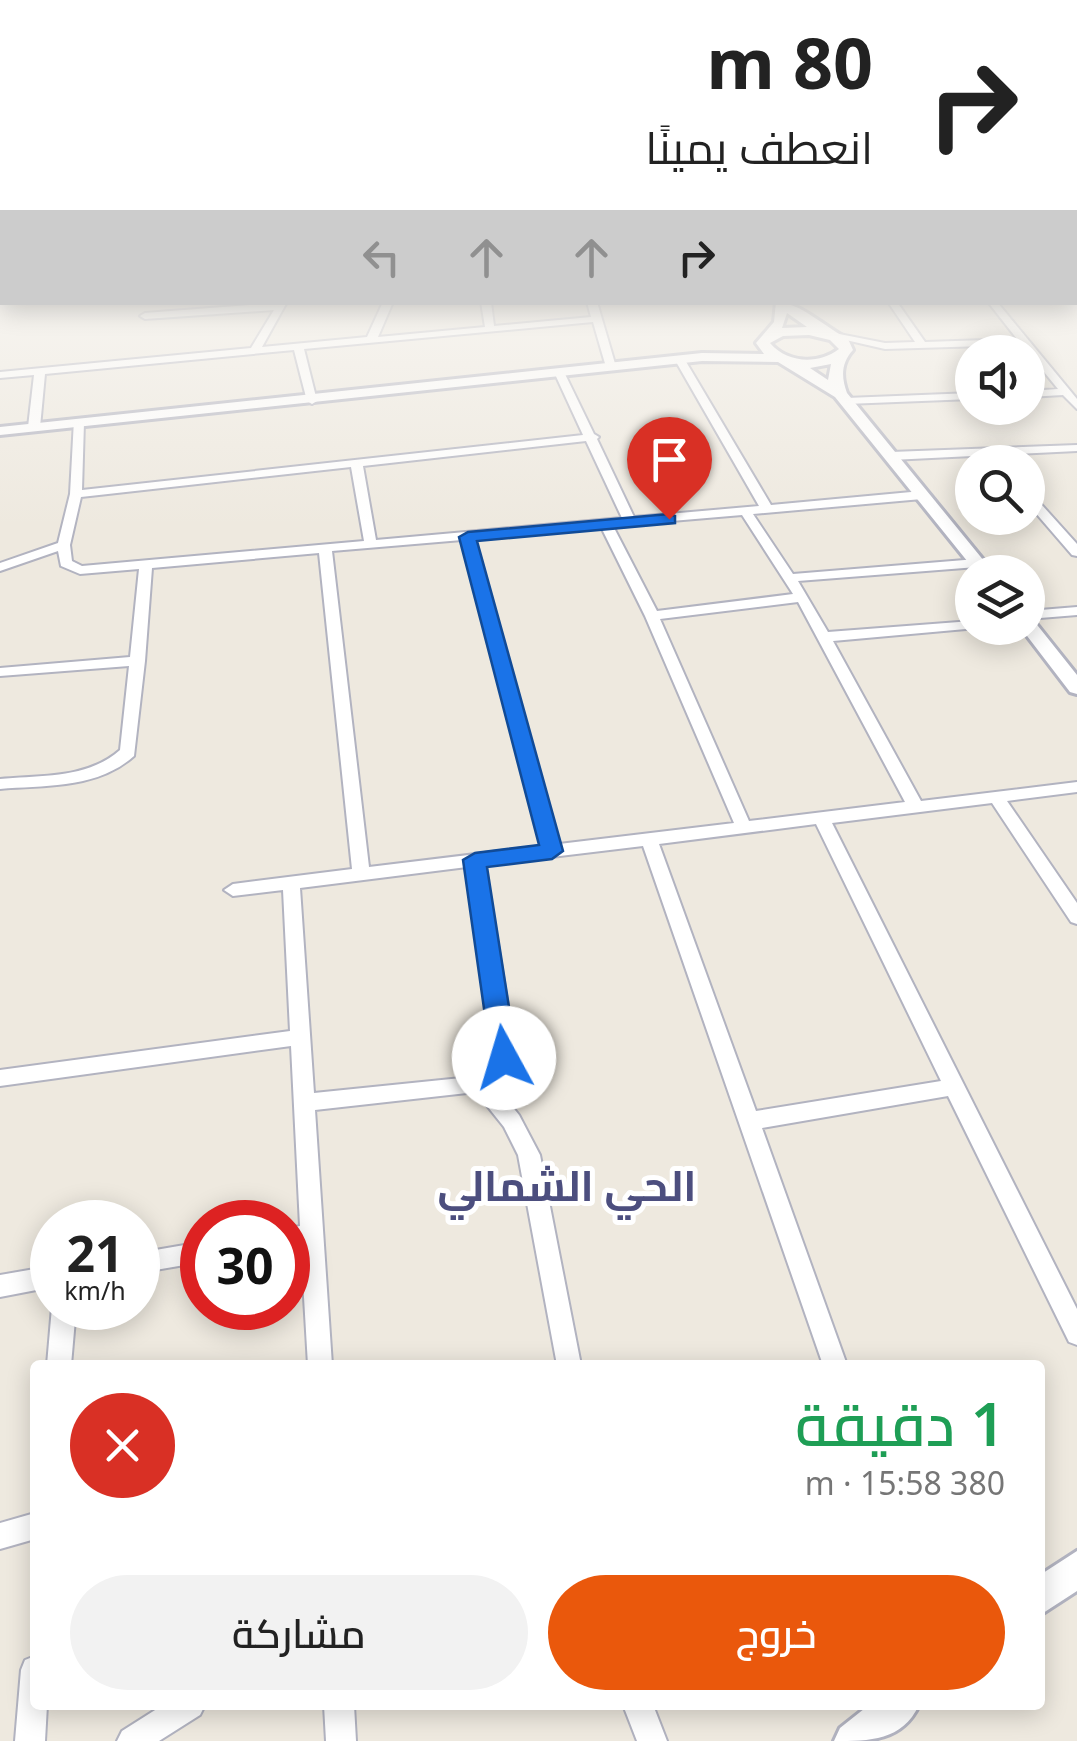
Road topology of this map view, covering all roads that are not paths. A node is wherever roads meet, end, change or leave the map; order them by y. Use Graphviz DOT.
graph roads {
  1 [pos="127,363"];
  2 [pos="303,363"];
  3 [pos="610,363"];
  4 [pos="648,363"];
  5 [pos="682,363"];
  6 [pos="790,363"];
  7 [pos="839,363"];
  8 [pos="611,367"];
  9 [pos="1045,368"];
  10 [pos="40,371"];
  11 [pos="559,372"];
  12 [pos="0,375"];
  13 [pos="1065,392"];
  14 [pos="1045,393"];
  15 [pos="955,396"];
  16 [pos="843,398"];
  17 [pos="312,401"];
  18 [pos="1077,406"];
  19 [pos="78,422"];
  20 [pos="34,427"];
  21 [pos="0,430"];
  22 [pos="593,437"];
  23 [pos="1077,448"];
  24 [pos="1045,451"];
  25 [pos="890,456"];
  26 [pos="955,457"];
  27 [pos="357,465"];
  28 [pos="76,494"];
  29 [pos="922,495"];
  30 [pos="768,510"];
  31 [pos="746,512"];
  32 [pos="1045,516"];
  33 [pos="631,523"];
  34 [pos="606,525"];
  35 [pos="468,537"];
  36 [pos="64,546"];
  37 [pos="371,546"];
  38 [pos="325,550"];
  39 [pos="1077,552"];
  40 [pos="970,555"];
  41 [pos="146,566"];
  42 [pos="0,567"];
  43 [pos="955,569"];
  44 [pos="790,578"];
  45 [pos="802,597"];
  46 [pos="1077,610"];
  47 [pos="1045,613"];
  48 [pos="652,616"];
  49 [pos="955,626"];
  50 [pos="824,638"];
  51 [pos="1044,645"];
  52 [pos="138,662"];
  53 [pos="0,672"];
  54 [pos="1077,688"];
  55 [pos="0,784"];
  56 [pos="1077,787"];
  57 [pos="996,797"];
  58 [pos="916,807"];
  59 [pos="821,818"];
  60 [pos="744,828"];
  61 [pos="649,839"];
  62 [pos="552,851"];
  63 [pos="475,860"];
  64 [pos="361,874"];
  65 [pos="291,883"];
  66 [pos="234,890"];
  67 [pos="1077,917"];
  68 [pos="300,1037"];
  69 [pos="0,1078"];
  70 [pos="480,1082"];
  71 [pos="953,1087"];
  72 [pos="304,1103"];
  73 [pos="750,1121"];
  74 [pos="312,1234"];
  75 [pos="30,1281"];
  76 [pos="0,1286"];
  77 [pos="62,1330"];
  78 [pos="1077,1334"];
  79 [pos="59,1360"];
  80 [pos="320,1360"];
  81 [pos="569,1360"];
  82 [pos="832,1360"];
  83 [pos="30,1527"];
  84 [pos="0,1536"];
  85 [pos="1077,1569"];
  86 [pos="1045,1594"];
  87 [pos="32,1710"];
  88 [pos="182,1710"];
  89 [pos="339,1710"];
  90 [pos="635,1710"];
  91 [pos="637,1710"];
  92 [pos="893,1710"];
  93 [pos="30,1741"];
  94 [pos="132,1741"];
  95 [pos="341,1741"];
  96 [pos="638,1741"];
  97 [pos="652,1741"];
  98 [pos="853,1741"];
  1 -- 10 [label="street"];
  2 -- 17 [label="street"];
  3 -- 8 [label="street"];
  4 -- 8 [label="street"];
  5 -- 30 [label="street"];
  6 -- 16 [label="street"];
  7 -- 16 [label="street"];
  8 -- 11 [label="street"];
  9 -- 13 [label="street"];
  10 -- 12 [label="street"];
  10 -- 20 [label="street"];
  11 -- 17 [label="street"];
  11 -- 22 [label="street"];
  13 -- 14 [label="street"];
  13 -- 18 [label="street"];
  15 -- 16 [label="street"];
  16 -- 25 [label="street"];
  17 -- 19 [label="street"];
  19 -- 20 [label="street"];
  19 -- 28 [label="street"];
  20 -- 21 [label="street"];
  22 -- 27 [label="street"];
  22 -- 33 [label="street"];
  23 -- 24 [label="street"];
  25 -- 26 [label="street"];
  25 -- 29 [label="street"];
  27 -- 28 [label="street"];
  27 -- 37 [label="street"];
  28 -- 36 [label="street"];
  29 -- 30 [label="street"];
  29 -- 40 [label="street"];
  30 -- 31 [label="street"];
  31 -- 33 [label="street"];
  31 -- 44 [label="street"];
  32 -- 39 [label="street"];
  33 -- 34 [label="street"];
  34 -- 35 [label="street"];
  34 -- 48 [label="street"];
  35 -- 37 [label="street"];
  35 -- 62 [label="street"];
  36 -- 41 [label="street"];
  36 -- 42 [label="street"];
  37 -- 38 [label="street"];
  38 -- 41 [label="street"];
  38 -- 64 [label="street"];
  41 -- 52 [label="street"];
  43 -- 44 [label="street"];
  44 -- 45 [label="street"];
  45 -- 48 [label="street"];
  45 -- 50 [label="street"];
  46 -- 47 [label="street"];
  48 -- 60 [label="street"];
  49 -- 50 [label="street"];
  50 -- 58 [label="street"];
  51 -- 54 [label="street"];
  52 -- 53 [label="street"];
  52 -- 55 [label="street"];
  56 -- 57 [label="street"];
  57 -- 58 [label="street"];
  57 -- 67 [label="street"];
  58 -- 59 [label="street"];
  59 -- 60 [label="street"];
  59 -- 71 [label="street"];
  60 -- 61 [label="street"];
  61 -- 62 [label="street"];
  61 -- 73 [label="street"];
  62 -- 63 [label="street"];
  63 -- 64 [label="street"];
  63 -- 70 [label="street"];
  64 -- 65 [label="street"];
  65 -- 66 [label="street"];
  65 -- 68 [label="street"];
  68 -- 69 [label="street"];
  68 -- 72 [label="street"];
  70 -- 72 [label="street"];
  70 -- 81 [label="street"];
  71 -- 73 [label="street"];
  71 -- 78 [label="street"];
  72 -- 74 [label="street"];
  73 -- 82 [label="street"];
  74 -- 80 [label="street"];
  75 -- 76 [label="street"];
  77 -- 79 [label="street"];
  83 -- 84 [label="street"];
  85 -- 86 [label="street"];
  87 -- 93 [label="street"];
  88 -- 94 [label="street"];
  89 -- 95 [label="street"];
  90 -- 96 [label="street"];
  91 -- 97 [label="street"];
  92 -- 98 [label="street"];
}
